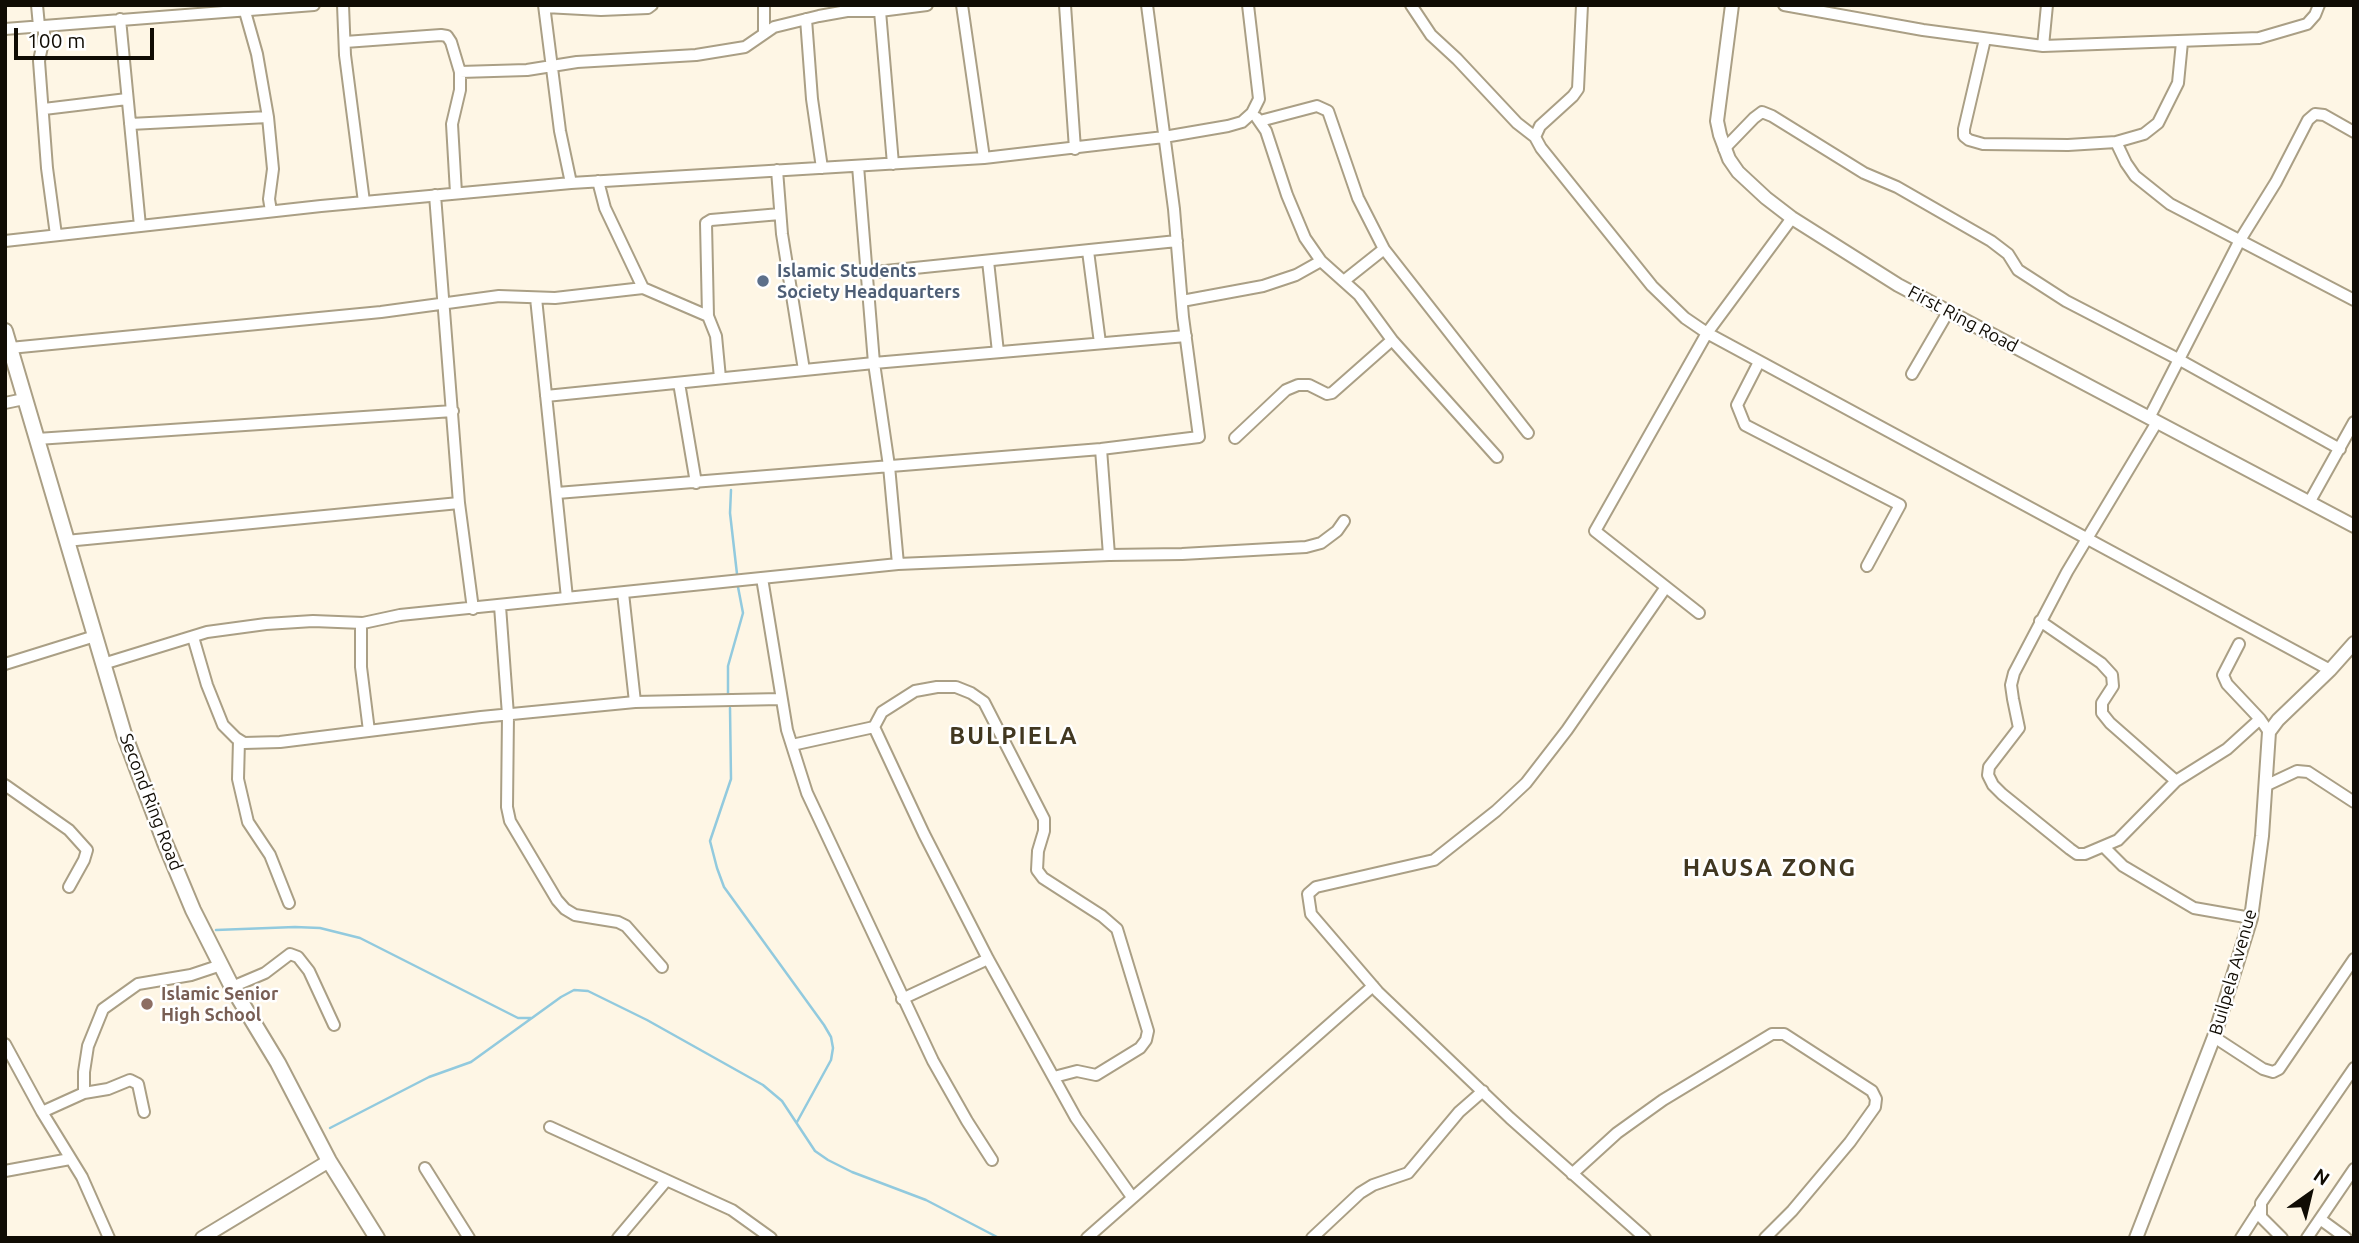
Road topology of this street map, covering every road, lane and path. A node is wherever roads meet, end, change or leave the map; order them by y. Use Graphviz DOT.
graph roads {
  1 [pos="37,5"];
  2 [pos="314,5"];
  3 [pos="343,5"];
  4 [pos="652,5"];
  5 [pos="764,5"];
  6 [pos="927,5"];
  7 [pos="962,5"];
  8 [pos="1065,5"];
  9 [pos="1147,5"];
  10 [pos="1248,5"];
  11 [pos="1411,5"];
  12 [pos="1582,5"];
  13 [pos="1732,5"];
  14 [pos="1784,5"];
  15 [pos="2047,5"];
  16 [pos="2319,5"];
  17 [pos="545,6"];
  18 [pos="244,8"];
  19 [pos="819,10"];
  20 [pos="880,11"];
  21 [pos="120,19"];
  22 [pos="806,19"];
  23 [pos="41,26"];
  24 [pos="5,29"];
  25 [pos="764,32"];
  26 [pos="1985,38"];
  27 [pos="2182,42"];
  28 [pos="345,43"];
  29 [pos="2043,46"];
  30 [pos="551,65"];
  31 [pos="460,72"];
  32 [pos="127,99"];
  33 [pos="44,109"];
  34 [pos="268,117"];
  35 [pos="1256,117"];
  36 [pos="130,124"];
  37 [pos="2354,132"];
  38 [pos="1164,137"];
  39 [pos="1535,137"];
  40 [pos="2116,142"];
  41 [pos="1075,149"];
  42 [pos="1724,149"];
  43 [pos="984,158"];
  44 [pos="893,164"];
  45 [pos="858,166"];
  46 [pos="821,168"];
  47 [pos="777,170"];
  48 [pos="598,181"];
  49 [pos="571,183"];
  50 [pos="456,194"];
  51 [pos="435,195"];
  52 [pos="364,202"];
  53 [pos="271,211"];
  54 [pos="780,214"];
  55 [pos="1792,218"];
  56 [pos="139,226"];
  57 [pos="56,235"];
  58 [pos="2240,240"];
  59 [pos="5,241"];
  60 [pos="1177,241"];
  61 [pos="1384,249"];
  62 [pos="1088,251"];
  63 [pos="988,261"];
  64 [pos="1321,261"];
  65 [pos="866,273"];
  66 [pos="1345,280"];
  67 [pos="643,288"];
  68 [pos="536,298"];
  69 [pos="2354,300"];
  70 [pos="1182,301"];
  71 [pos="444,304"];
  72 [pos="1948,312"];
  73 [pos="708,316"];
  74 [pos="5,331"];
  75 [pos="1707,333"];
  76 [pos="1186,336"];
  77 [pos="1392,340"];
  78 [pos="1100,343"];
  79 [pos="10,348"];
  80 [pos="998,352"];
  81 [pos="2178,359"];
  82 [pos="1759,362"];
  83 [pos="874,363"];
  84 [pos="804,370"];
  85 [pos="1912,374"];
  86 [pos="720,379"];
  87 [pos="679,383"];
  88 [pos="546,397"];
  89 [pos="24,399"];
  90 [pos="5,403"];
  91 [pos="453,411"];
  92 [pos="2153,420"];
  93 [pos="2354,422"];
  94 [pos="1528,433"];
  95 [pos="1235,438"];
  96 [pos="37,439"];
  97 [pos="1101,449"];
  98 [pos="2340,449"];
  99 [pos="1497,457"];
  100 [pos="889,467"];
  101 [pos="696,482"];
  102 [pos="557,493"];
  103 [pos="2310,501"];
  104 [pos="458,503"];
  105 [pos="1344,521"];
  106 [pos="2354,526"];
  107 [pos="2085,540"];
  108 [pos="66,541"];
  109 [pos="1109,555"];
  110 [pos="898,564"];
  111 [pos="1867,566"];
  112 [pos="762,578"];
  113 [pos="1666,587"];
  114 [pos="622,593"];
  115 [pos="567,598"];
  116 [pos="500,606"];
  117 [pos="473,609"];
  118 [pos="1699,612"];
  119 [pos="2039,621"];
  120 [pos="360,623"];
  121 [pos="95,636"];
  122 [pos="193,637"];
  123 [pos="2239,643"];
  124 [pos="2354,643"];
  125 [pos="5,664"];
  126 [pos="103,664"];
  127 [pos="2330,670"];
  128 [pos="781,699"];
  129 [pos="635,702"];
  130 [pos="508,715"];
  131 [pos="2260,719"];
  132 [pos="874,727"];
  133 [pos="369,731"];
  134 [pos="2269,732"];
  135 [pos="239,740"];
  136 [pos="792,745"];
  137 [pos="2176,781"];
  138 [pos="5,785"];
  139 [pos="2265,786"];
  140 [pos="2354,802"];
  141 [pos="2104,847"];
  142 [pos="69,887"];
  143 [pos="289,904"];
  144 [pos="2251,918"];
  145 [pos="988,959"];
  146 [pos="2354,959"];
  147 [pos="221,965"];
  148 [pos="662,967"];
  149 [pos="1373,986"];
  150 [pos="232,987"];
  151 [pos="902,999"];
  152 [pos="334,1025"];
  153 [pos="2214,1037"];
  154 [pos="5,1044"];
  155 [pos="2354,1068"];
  156 [pos="1054,1077"];
  157 [pos="1483,1091"];
  158 [pos="84,1093"];
  159 [pos="42,1112"];
  160 [pos="144,1112"];
  161 [pos="550,1126"];
  162 [pos="70,1159"];
  163 [pos="329,1160"];
  164 [pos="992,1160"];
  165 [pos="425,1168"];
  166 [pos="2354,1169"];
  167 [pos="5,1171"];
  168 [pos="1572,1174"];
  169 [pos="666,1181"];
  170 [pos="1132,1197"];
  171 [pos="2259,1210"];
  172 [pos="2320,1219"];
  173 [pos="765,1236"];
  174 [pos="1643,1237"];
  175 [pos="109,1238"];
  176 [pos="202,1238"];
  177 [pos="377,1238"];
  178 [pos="469,1238"];
  179 [pos="618,1238"];
  180 [pos="1087,1238"];
  181 [pos="1312,1238"];
  182 [pos="1765,1238"];
  183 [pos="2136,1238"];
  184 [pos="2241,1238"];
  185 [pos="2282,1238"];
  186 [pos="2307,1238"];
  187 [pos="2346,1238"];
  1 -- 23 [label="street"];
  2 -- 18 [label="street"];
  3 -- 28 [label="street"];
  4 -- 17 [label="street"];
  5 -- 25 [label="street"];
  6 -- 20 [label="street"];
  7 -- 43 [label="street"];
  8 -- 41 [label="street"];
  9 -- 38 [label="street"];
  10 -- 35 [label="street"];
  11 -- 39 [label="street"];
  12 -- 39 [label="street"];
  13 -- 42 [label="street, First Ring Road"];
  14 -- 26 [label="street"];
  15 -- 29 [label="street"];
  16 -- 27 [label="street"];
  17 -- 30 [label="street"];
  18 -- 21 [label="street"];
  18 -- 34 [label="street"];
  19 -- 20 [label="street"];
  19 -- 22 [label="street"];
  20 -- 44 [label="street"];
  21 -- 23 [label="street"];
  21 -- 32 [label="street"];
  22 -- 25 [label="street"];
  22 -- 46 [label="street"];
  23 -- 24 [label="street"];
  23 -- 33 [label="street"];
  25 -- 30 [label="street"];
  26 -- 29 [label="street"];
  26 -- 40 [label="street"];
  27 -- 29 [label="street"];
  27 -- 40 [label="street"];
  28 -- 31 [label="street"];
  28 -- 52 [label="street"];
  30 -- 31 [label="street"];
  30 -- 49 [label="street"];
  31 -- 50 [label="street"];
  32 -- 33 [label="street"];
  32 -- 36 [label="street"];
  33 -- 57 [label="street"];
  34 -- 36 [label="street"];
  34 -- 53 [label="street"];
  35 -- 38 [label="street"];
  35 -- 61 [label="street"];
  35 -- 64 [label="street"];
  36 -- 56 [label="street"];
  37 -- 58 [label="street"];
  38 -- 41 [label="street"];
  38 -- 60 [label="street"];
  39 -- 75 [label="street"];
  40 -- 58 [label="street"];
  41 -- 43 [label="street"];
  42 -- 55 [label="street, First Ring Road"];
  42 -- 81 [label="street"];
  43 -- 44 [label="street"];
  44 -- 45 [label="street"];
  45 -- 46 [label="street"];
  45 -- 65 [label="street"];
  46 -- 47 [label="street"];
  47 -- 48 [label="street"];
  47 -- 54 [label="street"];
  48 -- 49 [label="street"];
  48 -- 67 [label="street"];
  49 -- 50 [label="street"];
  50 -- 51 [label="street"];
  51 -- 52 [label="street"];
  51 -- 71 [label="street"];
  52 -- 53 [label="street"];
  53 -- 56 [label="street"];
  54 -- 73 [label="street"];
  54 -- 84 [label="street"];
  55 -- 72 [label="street, First Ring Road"];
  55 -- 75 [label="street"];
  56 -- 57 [label="street"];
  57 -- 59 [label="street"];
  58 -- 69 [label="street"];
  58 -- 81 [label="street"];
  60 -- 62 [label="street"];
  60 -- 70 [label="street"];
  61 -- 66 [label="street"];
  61 -- 94 [label="street"];
  62 -- 63 [label="street"];
  62 -- 78 [label="street"];
  63 -- 65 [label="street"];
  63 -- 80 [label="street"];
  64 -- 66 [label="street"];
  64 -- 70 [label="street"];
  65 -- 83 [label="street"];
  66 -- 77 [label="street"];
  67 -- 68 [label="street"];
  67 -- 73 [label="street"];
  68 -- 71 [label="street"];
  68 -- 88 [label="street"];
  70 -- 76 [label="street"];
  71 -- 79 [label="street"];
  71 -- 91 [label="street"];
  72 -- 85 [label="street"];
  72 -- 92 [label="street, First Ring Road"];
  73 -- 86 [label="street"];
  74 -- 79 [label="main road, Second Ring Road"];
  75 -- 82 [label="street"];
  75 -- 113 [label="street"];
  76 -- 78 [label="street"];
  76 -- 97 [label="street"];
  77 -- 95 [label="street"];
  77 -- 99 [label="street"];
  78 -- 80 [label="street"];
  79 -- 89 [label="main road, Second Ring Road"];
  80 -- 83 [label="street"];
  81 -- 92 [label="street"];
  81 -- 98 [label="street"];
  82 -- 107 [label="street"];
  82 -- 111 [label="street"];
  83 -- 84 [label="street"];
  83 -- 100 [label="street"];
  84 -- 86 [label="street"];
  86 -- 87 [label="street"];
  87 -- 88 [label="street"];
  87 -- 101 [label="street"];
  88 -- 102 [label="street"];
  89 -- 90 [label="street"];
  89 -- 96 [label="main road, Second Ring Road"];
  91 -- 96 [label="street"];
  91 -- 104 [label="street"];
  92 -- 103 [label="street, First Ring Road"];
  92 -- 107 [label="street"];
  93 -- 98 [label="street"];
  96 -- 108 [label="main road, Second Ring Road"];
  97 -- 100 [label="street"];
  97 -- 109 [label="street"];
  98 -- 103 [label="street"];
  100 -- 101 [label="street"];
  100 -- 110 [label="street"];
  101 -- 102 [label="street"];
  102 -- 115 [label="street"];
  103 -- 106 [label="street, First Ring Road"];
  104 -- 108 [label="street"];
  104 -- 117 [label="street"];
  105 -- 109 [label="street"];
  107 -- 119 [label="street"];
  107 -- 127 [label="street"];
  108 -- 121 [label="main road, Second Ring Road"];
  109 -- 110 [label="street"];
  110 -- 112 [label="street"];
  112 -- 114 [label="street"];
  112 -- 128 [label="street"];
  113 -- 118 [label="street"];
  113 -- 149 [label="street"];
  114 -- 115 [label="street"];
  114 -- 129 [label="street"];
  115 -- 116 [label="street"];
  116 -- 117 [label="street"];
  116 -- 130 [label="street"];
  117 -- 120 [label="street"];
  119 -- 137 [label="street"];
  119 -- 141 [label="street"];
  120 -- 122 [label="street"];
  120 -- 133 [label="street"];
  121 -- 125 [label="street"];
  121 -- 126 [label="main road, Second Ring Road"];
  122 -- 126 [label="street"];
  122 -- 135 [label="street"];
  123 -- 131 [label="street"];
  124 -- 127 [label="street"];
  126 -- 147 [label="main road, Second Ring Road"];
  127 -- 134 [label="street"];
  128 -- 129 [label="street"];
  128 -- 136 [label="street"];
  129 -- 130 [label="street"];
  130 -- 133 [label="street"];
  130 -- 148 [label="street"];
  131 -- 134 [label="street"];
  131 -- 137 [label="street"];
  132 -- 136 [label="street"];
  132 -- 145 [label="street"];
  132 -- 156 [label="street"];
  133 -- 135 [label="street"];
  134 -- 139 [label="street, Builpela Avenue"];
  135 -- 143 [label="street"];
  136 -- 151 [label="street"];
  137 -- 141 [label="street"];
  138 -- 142 [label="street"];
  139 -- 140 [label="street"];
  139 -- 144 [label="street, Builpela Avenue"];
  141 -- 144 [label="street"];
  144 -- 153 [label="street, Builpela Avenue"];
  145 -- 151 [label="street"];
  145 -- 156 [label="street"];
  146 -- 153 [label="street"];
  147 -- 150 [label="main road, Second Ring Road"];
  147 -- 158 [label="street"];
  149 -- 157 [label="street"];
  149 -- 170 [label="street"];
  150 -- 152 [label="street"];
  150 -- 163 [label="main road, Second Ring Road"];
  151 -- 164 [label="street"];
  153 -- 183 [label="street, Builpela Avenue"];
  154 -- 159 [label="street"];
  155 -- 171 [label="street"];
  156 -- 170 [label="street"];
  157 -- 168 [label="street"];
  157 -- 181 [label="street"];
  158 -- 159 [label="street"];
  158 -- 160 [label="street"];
  159 -- 162 [label="street"];
  161 -- 169 [label="street"];
  162 -- 167 [label="street"];
  162 -- 175 [label="street"];
  163 -- 176 [label="street"];
  163 -- 177 [label="main road, Second Ring Road"];
  165 -- 178 [label="street"];
  166 -- 172 [label="street"];
  168 -- 174 [label="street"];
  168 -- 182 [label="street"];
  169 -- 173 [label="street"];
  169 -- 179 [label="street"];
  170 -- 180 [label="street"];
  171 -- 184 [label="street"];
  171 -- 185 [label="street"];
  172 -- 186 [label="street"];
  172 -- 187 [label="street"];
}
